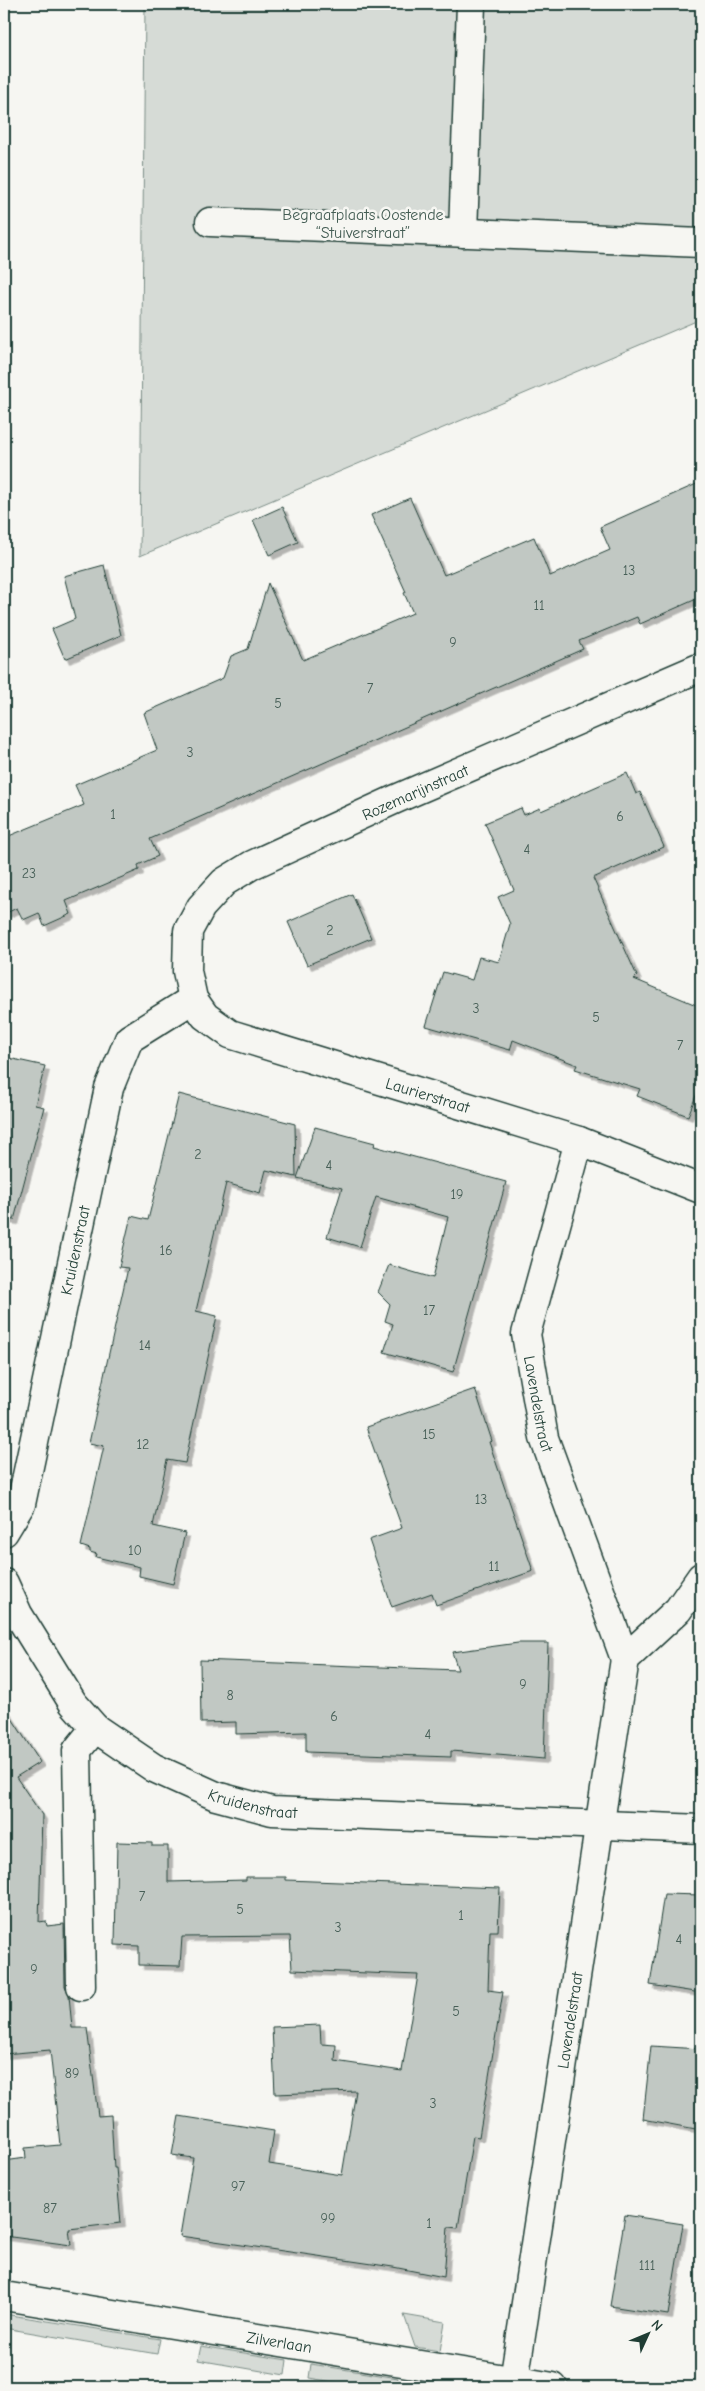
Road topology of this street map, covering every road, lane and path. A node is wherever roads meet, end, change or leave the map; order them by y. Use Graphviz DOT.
graph roads {
  1 [pos="471,4"];
  2 [pos="210,222"];
  3 [pos="463,233"];
  4 [pos="701,243"];
  5 [pos="701,667"];
  6 [pos="187,971"];
  7 [pos="193,1000"];
  8 [pos="578,1141"];
  9 [pos="701,1188"];
  10 [pos="4,1532"];
  11 [pos="701,1577"];
  12 [pos="4,1583"];
  13 [pos="626,1659"];
  14 [pos="94,1728"];
  15 [pos="599,1824"];
  16 [pos="701,1830"];
  17 [pos="81,1986"];
  18 [pos="4,2296"];
  19 [pos="514,2381"];
  20 [pos="553,2387"];
  1 -- 3 [label="street"];
  2 -- 3 [label="street"];
  3 -- 4 [label="street"];
  5 -- 6 [label="street, Rozemarijnstraat"];
  6 -- 7 [label="street, Laurierstraat"];
  7 -- 8 [label="street, Laurierstraat"];
  7 -- 10 [label="street, Kruidenstraat"];
  8 -- 9 [label="street, Laurierstraat"];
  8 -- 13 [label="street, Lavendelstraat"];
  11 -- 13 [label="street"];
  12 -- 14 [label="street, Kruidenstraat"];
  13 -- 15 [label="street, Lavendelstraat"];
  14 -- 15 [label="street, Kruidenstraat"];
  14 -- 17 [label="street"];
  15 -- 16 [label="street, Kruidenstraat"];
  15 -- 19 [label="street, Lavendelstraat"];
  18 -- 19 [label="street, Zilverlaan"];
  19 -- 20 [label="street, Zilverlaan"];
}
